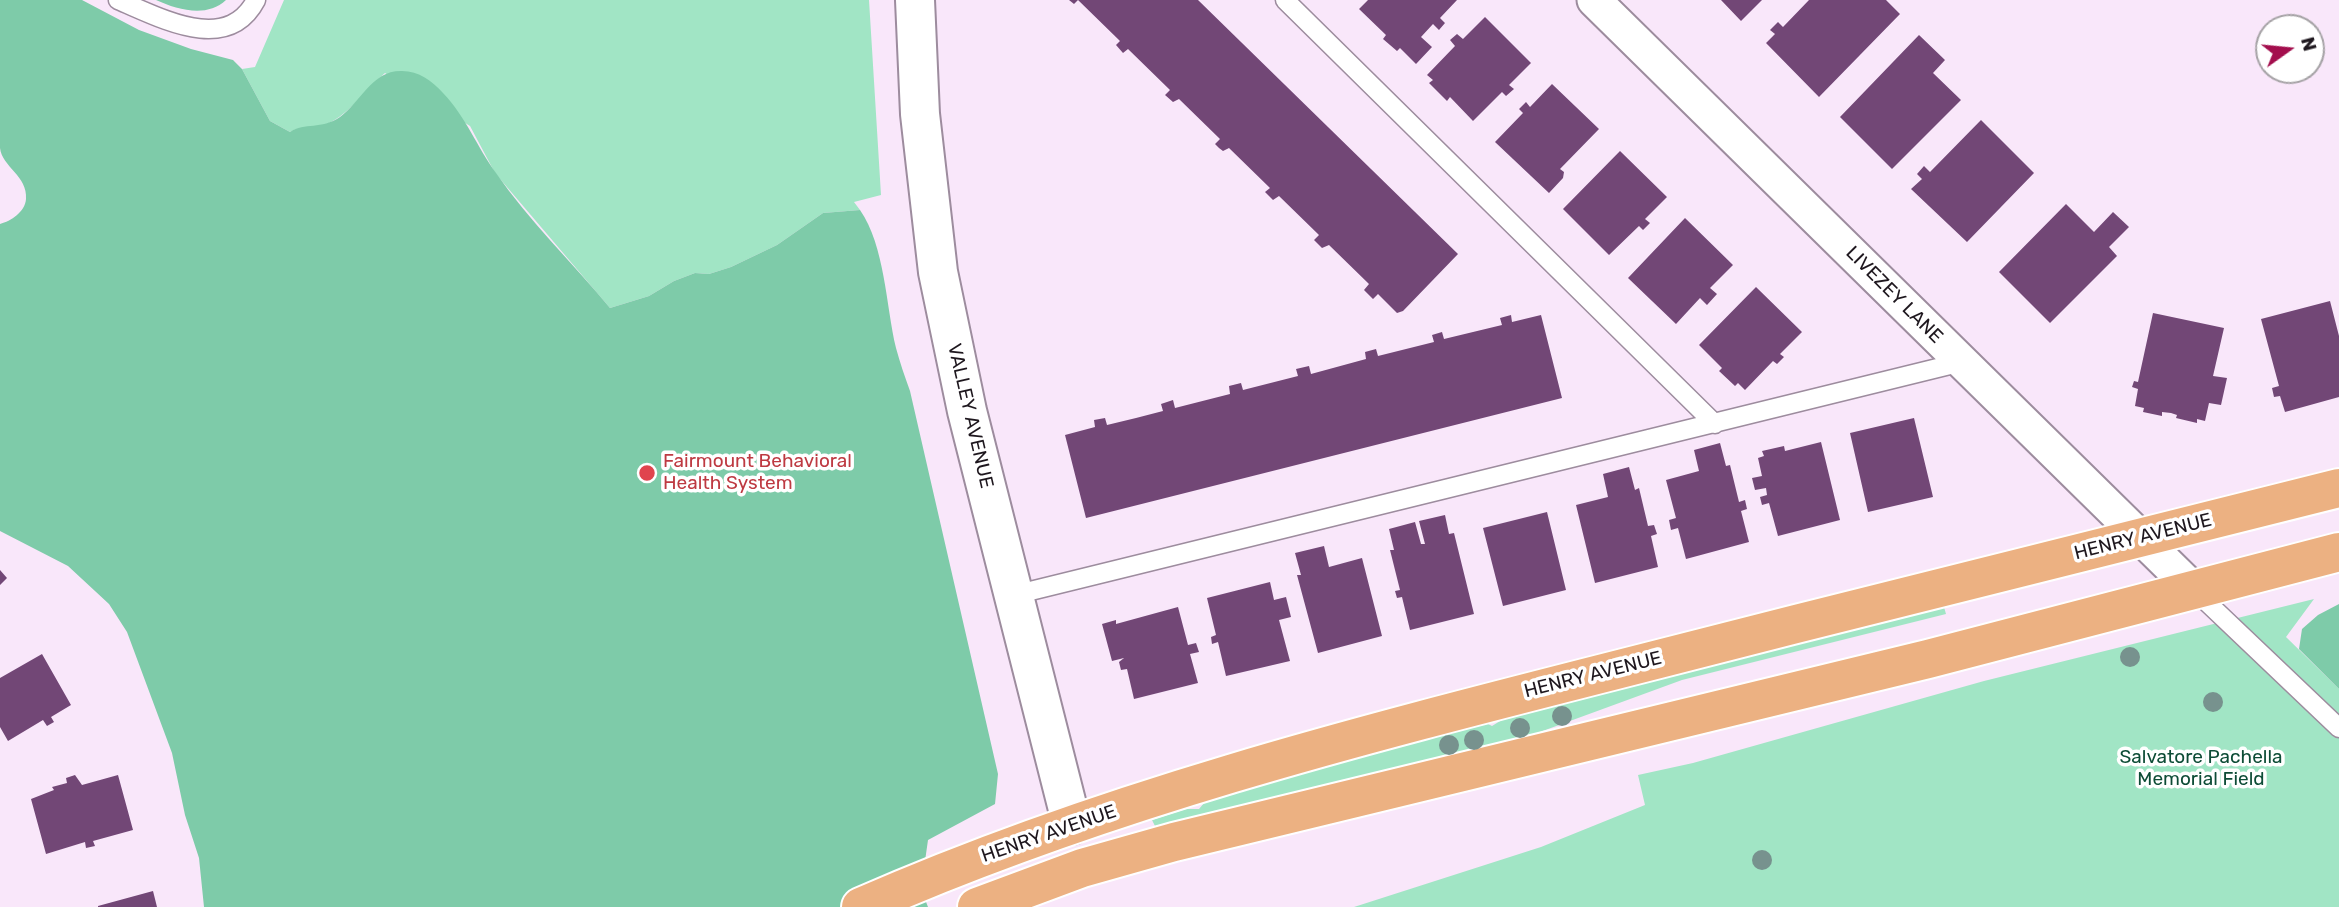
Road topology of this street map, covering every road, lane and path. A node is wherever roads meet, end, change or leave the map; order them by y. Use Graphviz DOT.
graph roads {
  1 [pos="118,0"];
  2 [pos="256,0"];
  3 [pos="915,0"];
  4 [pos="1285,0"];
  5 [pos="1594,0"];
  6 [pos="1962,362"];
  7 [pos="1715,424"];
  8 [pos="2339,488"];
  9 [pos="2140,538"];
  10 [pos="2339,552"];
  11 [pos="2194,590"];
  12 [pos="1014,596"];
  13 [pos="2339,729"];
  14 [pos="1072,825"];
  15 [pos="993,901"];
  16 [pos="861,907"];
  1 -- 2 [label="lane"];
  3 -- 12 [label="street, VALLEY AVENUE"];
  4 -- 7 [label="lane"];
  5 -- 6 [label="street, LIVEZEY LANE"];
  6 -- 7 [label="lane"];
  6 -- 9 [label="street, LIVEZEY LANE"];
  7 -- 12 [label="lane"];
  8 -- 9 [label="main road, HENRY AVENUE"];
  9 -- 11 [label="street, LIVEZEY LANE"];
  9 -- 14 [label="main road, HENRY AVENUE"];
  10 -- 11 [label="main road"];
  11 -- 13 [label="lane"];
  11 -- 15 [label="main road"];
  12 -- 14 [label="street, VALLEY AVENUE"];
  14 -- 16 [label="main road, HENRY AVENUE"];
}
